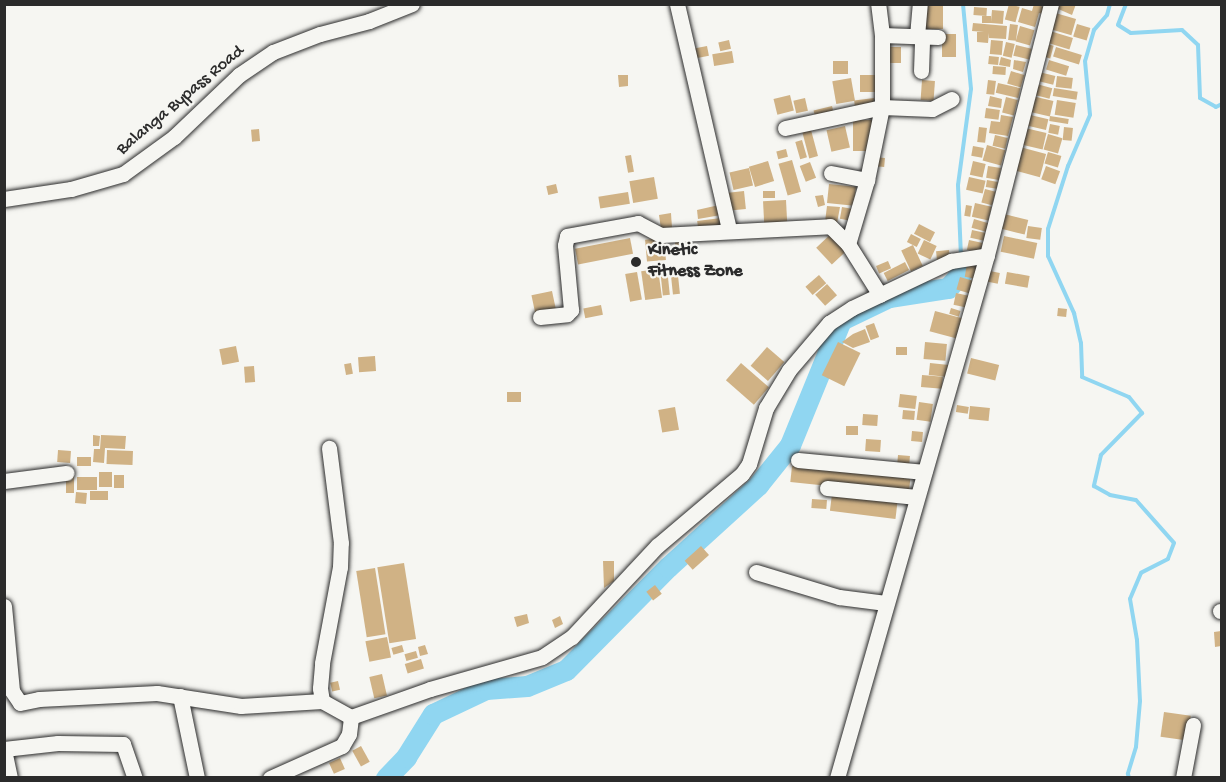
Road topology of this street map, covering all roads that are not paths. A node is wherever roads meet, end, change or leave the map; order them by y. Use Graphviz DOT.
graph roads {
  1 [pos="412,4"];
  2 [pos="677,4"];
  3 [pos="878,4"];
  4 [pos="920,4"];
  5 [pos="1051,4"];
  6 [pos="882,35"];
  7 [pos="920,36"];
  8 [pos="938,37"];
  9 [pos="921,71"];
  10 [pos="952,99"];
  11 [pos="882,107"];
  12 [pos="785,128"];
  13 [pos="831,173"];
  14 [pos="867,180"];
  15 [pos="4,199"];
  16 [pos="729,230"];
  17 [pos="848,244"];
  18 [pos="979,255"];
  19 [pos="880,295"];
  20 [pos="540,317"];
  21 [pos="329,448"];
  22 [pos="798,460"];
  23 [pos="924,472"];
  24 [pos="66,473"];
  25 [pos="4,481"];
  26 [pos="827,488"];
  27 [pos="917,497"];
  28 [pos="756,572"];
  29 [pos="886,603"];
  30 [pos="5,607"];
  31 [pos="180,696"];
  32 [pos="322,701"];
  33 [pos="351,717"];
  34 [pos="1193,725"];
  35 [pos="10,777"];
  36 [pos="135,777"];
  37 [pos="197,777"];
  38 [pos="270,777"];
  39 [pos="837,777"];
  40 [pos="1183,777"];
  1 -- 15 [label="street, Balanga Bypass Road"];
  2 -- 16 [label="street"];
  3 -- 6 [label="street"];
  4 -- 7 [label="street"];
  5 -- 18 [label="street"];
  6 -- 7 [label="street"];
  6 -- 11 [label="street"];
  7 -- 8 [label="street"];
  7 -- 9 [label="street"];
  10 -- 11 [label="street"];
  11 -- 12 [label="street"];
  11 -- 14 [label="street"];
  13 -- 14 [label="street"];
  14 -- 17 [label="street"];
  16 -- 17 [label="street"];
  16 -- 20 [label="street"];
  17 -- 19 [label="street"];
  18 -- 19 [label="street"];
  18 -- 23 [label="street"];
  19 -- 33 [label="street"];
  21 -- 32 [label="street"];
  22 -- 23 [label="street"];
  23 -- 27 [label="street"];
  24 -- 25 [label="street"];
  26 -- 27 [label="street"];
  27 -- 29 [label="street"];
  28 -- 29 [label="street"];
  29 -- 39 [label="street"];
  30 -- 31 [label="street"];
  31 -- 32 [label="street"];
  31 -- 37 [label="street"];
  32 -- 33 [label="street"];
  33 -- 38 [label="street"];
  34 -- 40 [label="street"];
  35 -- 36 [label="street"];
}
